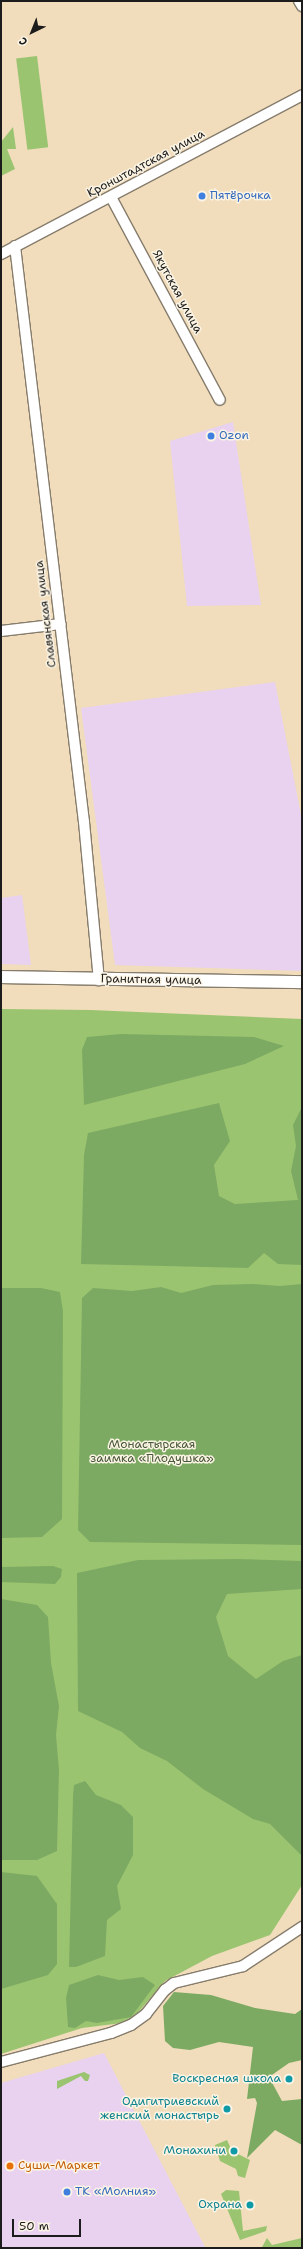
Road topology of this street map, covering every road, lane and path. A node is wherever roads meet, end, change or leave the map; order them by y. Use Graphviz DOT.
graph roads {
  1 [pos="299,1"];
  2 [pos="302,6"];
  3 [pos="302,95"];
  4 [pos="111,197"];
  5 [pos="15,246"];
  6 [pos="1,254"];
  7 [pos="220,400"];
  8 [pos="60,624"];
  9 [pos="1,631"];
  10 [pos="1,977"];
  11 [pos="99,980"];
  12 [pos="302,982"];
  13 [pos="302,1927"];
  14 [pos="1,2062"];
  1 -- 2 [label="street"];
  3 -- 4 [label="street, Кронштадтская улица"];
  4 -- 5 [label="street, Кронштадтская улица"];
  4 -- 7 [label="street, Якутская улица"];
  5 -- 6 [label="street, Кронштадтская улица"];
  5 -- 8 [label="street, Славянская улица"];
  8 -- 9 [label="street"];
  8 -- 11 [label="street, Славянская улица"];
  10 -- 11 [label="street, Гранитная улица"];
  11 -- 12 [label="street, Гранитная улица"];
  13 -- 14 [label="street"];
}
